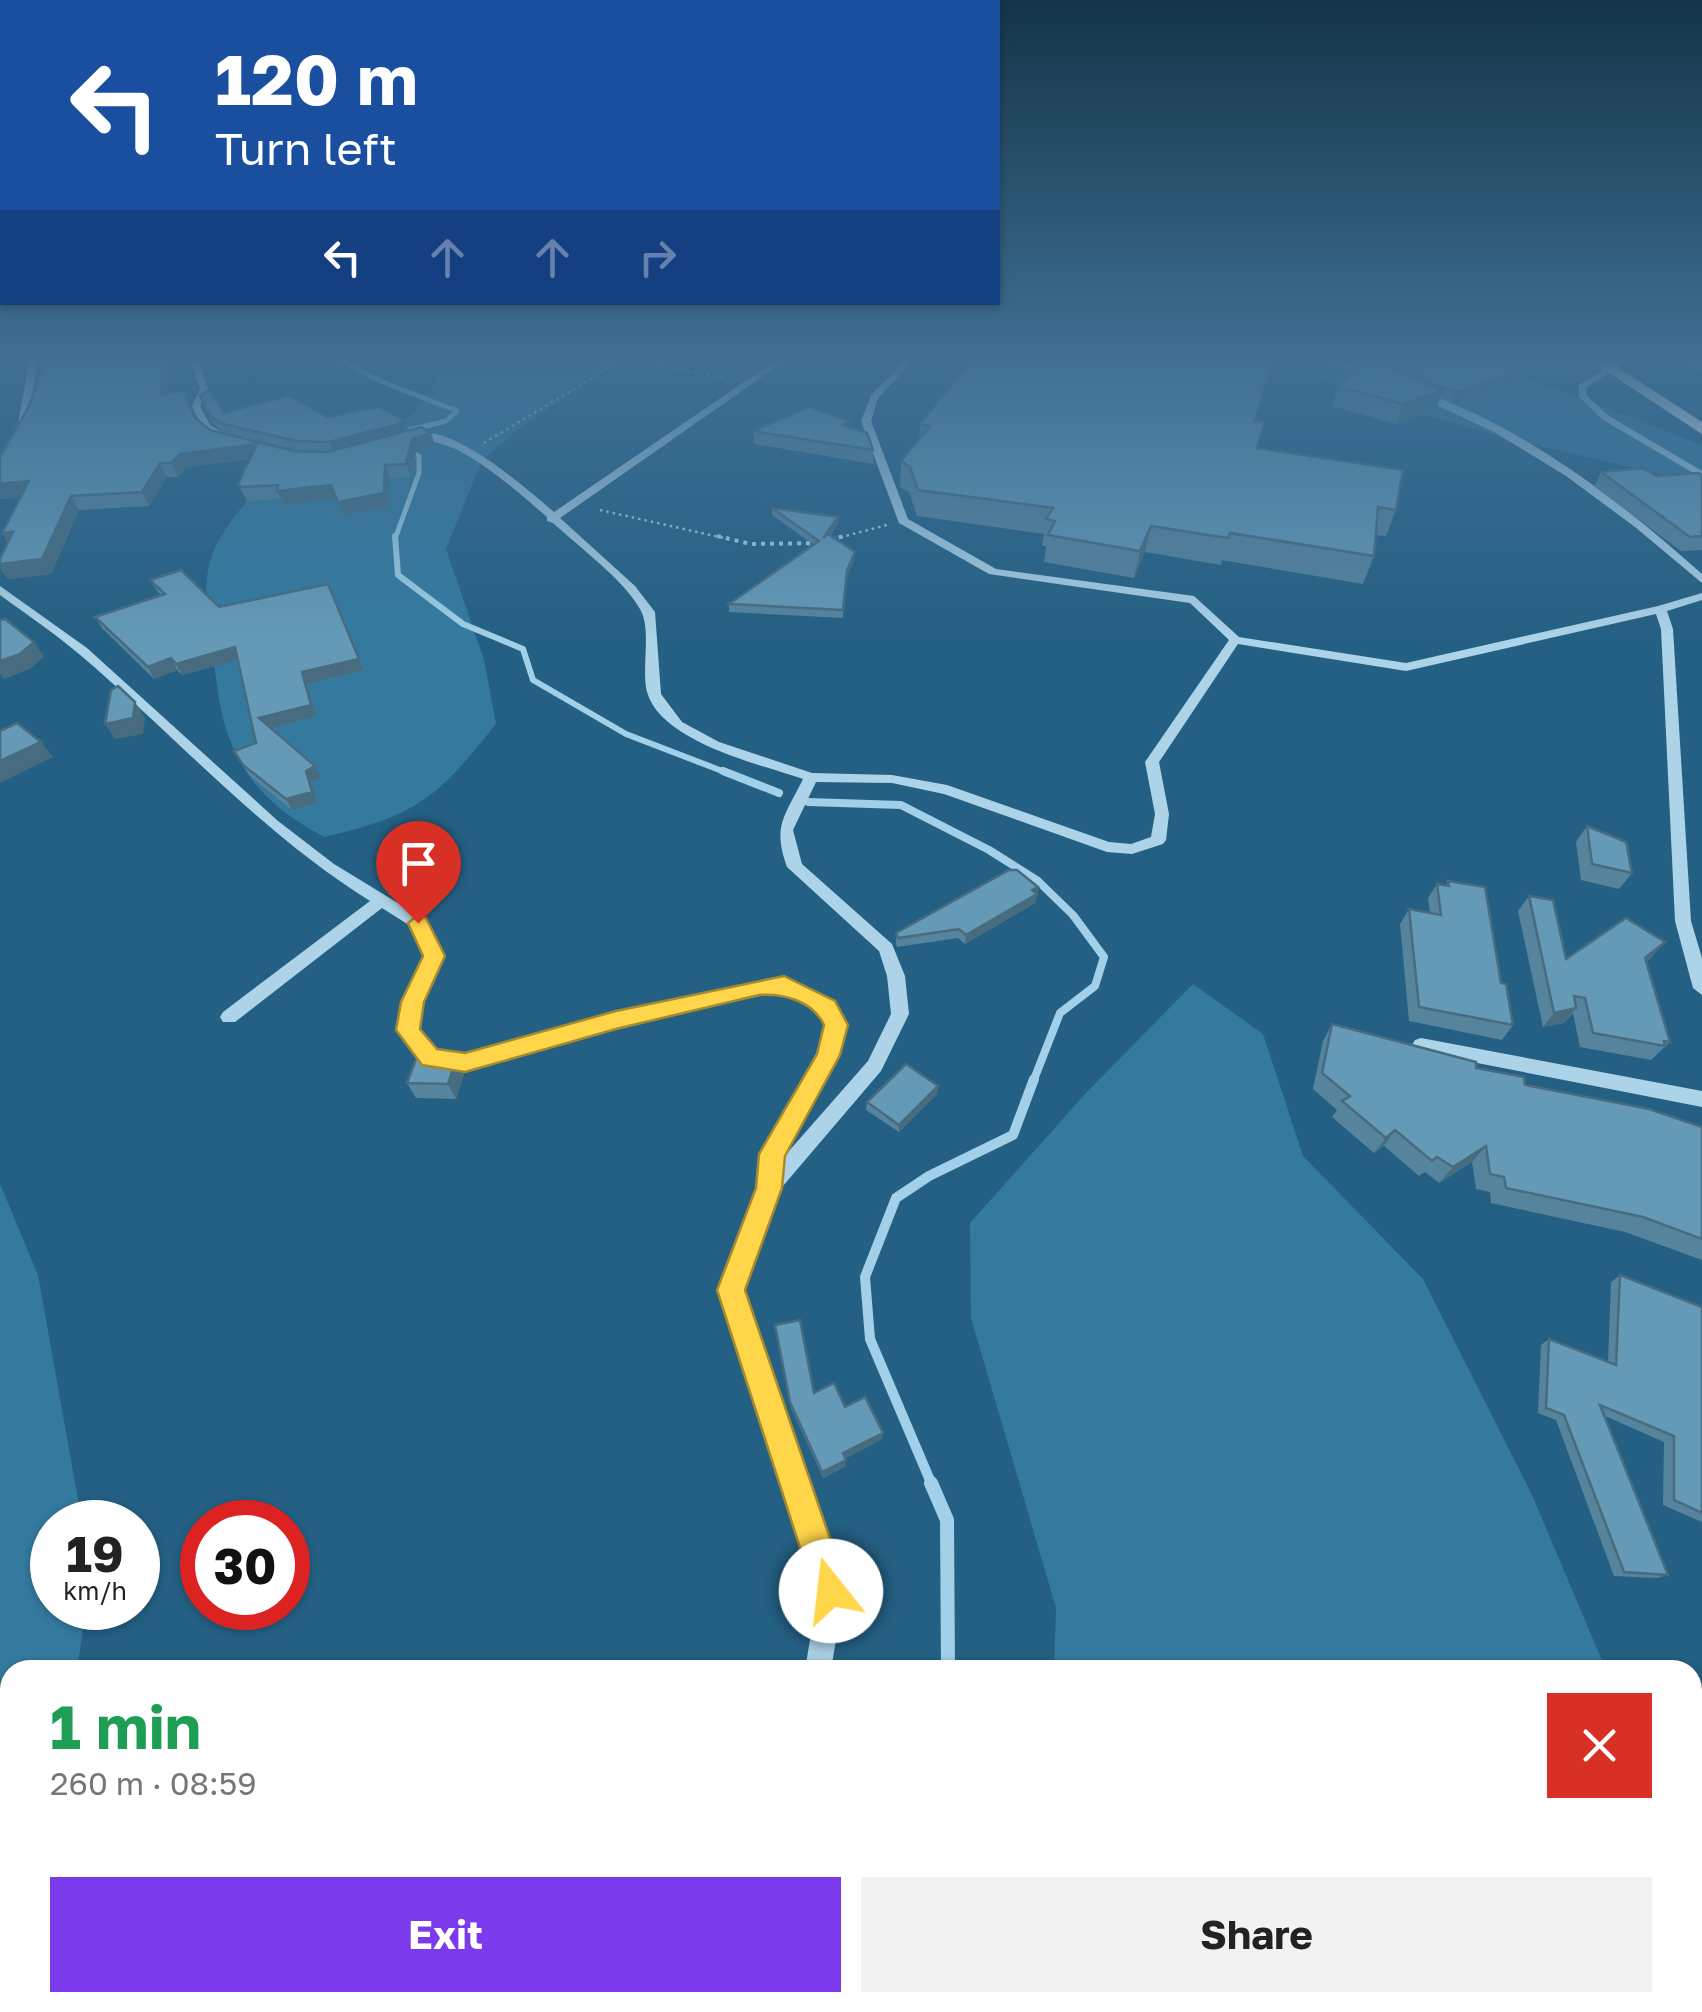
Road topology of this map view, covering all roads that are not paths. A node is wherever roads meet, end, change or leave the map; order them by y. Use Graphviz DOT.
graph roads {
  1 [pos="469,452"];
  2 [pos="652,452"];
  3 [pos="877,452"];
  4 [pos="1531,452"];
  5 [pos="1662,452"];
  6 [pos="1702,476"];
  7 [pos="551,519"];
  8 [pos="1702,580"];
  9 [pos="0,589"];
  10 [pos="1702,596"];
  11 [pos="1661,609"];
  12 [pos="1236,640"];
  13 [pos="811,777"];
  14 [pos="382,900"];
  15 [pos="1702,988"];
  16 [pos="229,1017"];
  17 [pos="1421,1045"];
  18 [pos="1702,1100"];
  19 [pos="769,1188"];
  20 [pos="820,1660"];
  1 -- 7 [label="street"];
  2 -- 7 [label="street"];
  3 -- 12 [label="street"];
  4 -- 8 [label="street"];
  5 -- 6 [label="street"];
  7 -- 13 [label="street"];
  9 -- 14 [label="street"];
  10 -- 11 [label="street"];
  11 -- 12 [label="street"];
  11 -- 15 [label="street"];
  12 -- 13 [label="street"];
  13 -- 19 [label="street"];
  14 -- 16 [label="street"];
  14 -- 19 [label="street"];
  17 -- 18 [label="street"];
  19 -- 20 [label="street"];
}
